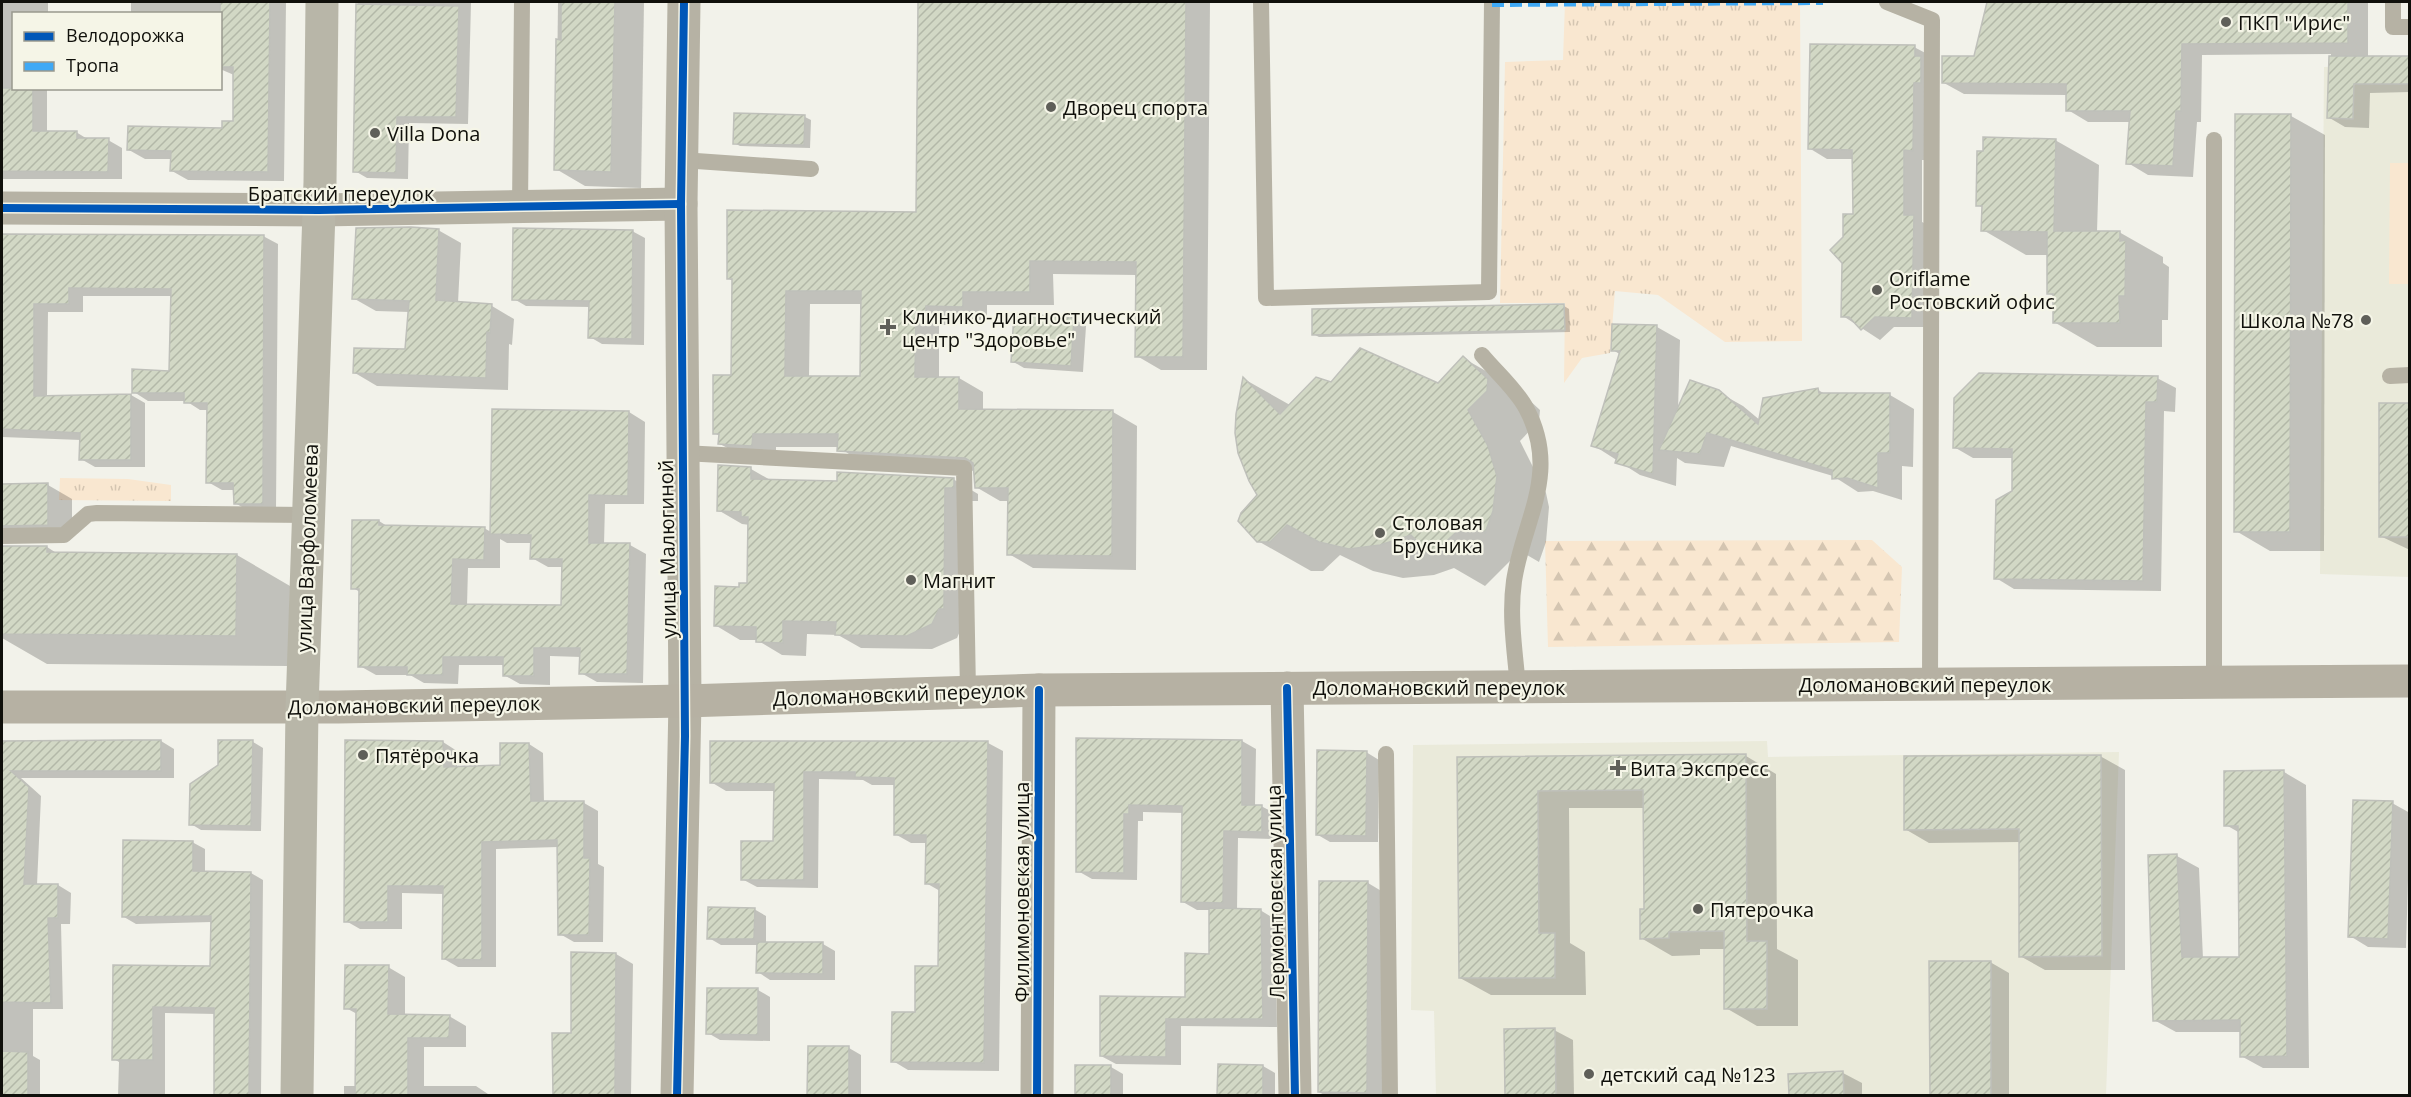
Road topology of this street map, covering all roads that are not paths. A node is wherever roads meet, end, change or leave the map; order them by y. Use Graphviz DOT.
graph roads {
  1 [pos="322,2"];
  2 [pos="522,2"];
  3 [pos="684,2"];
  4 [pos="1261,2"];
  5 [pos="1492,2"];
  6 [pos="1887,2"];
  7 [pos="2393,2"];
  8 [pos="2409,27"];
  9 [pos="2214,140"];
  10 [pos="682,160"];
  11 [pos="811,169"];
  12 [pos="681,204"];
  13 [pos="520,207"];
  14 [pos="2,208"];
  15 [pos="319,210"];
  16 [pos="1482,355"];
  17 [pos="2409,375"];
  18 [pos="2390,376"];
  19 [pos="683,453"];
  20 [pos="309,515"];
  21 [pos="2,536"];
  22 [pos="2409,681"];
  23 [pos="2214,683"];
  24 [pos="1929,684"];
  25 [pos="1518,687"];
  26 [pos="1287,688"];
  27 [pos="1039,690"];
  28 [pos="969,692"];
  29 [pos="685,701"];
  30 [pos="2,707"];
  31 [pos="302,708"];
  32 [pos="1386,754"];
  33 [pos="297,1095"];
  34 [pos="677,1095"];
  35 [pos="1036,1095"];
  36 [pos="1295,1095"];
  37 [pos="1390,1095"];
  1 -- 15 [label="main road, улица Варфоломеева"];
  2 -- 13 [label="lane"];
  3 -- 10 [label="street, улица Малюгиной"];
  4 -- 5 [label="lane"];
  6 -- 24 [label="lane"];
  7 -- 8 [label="lane"];
  9 -- 23 [label="lane"];
  10 -- 11 [label="lane"];
  10 -- 12 [label="street, улица Малюгиной"];
  12 -- 13 [label="street, Братский переулок"];
  12 -- 19 [label="street, улица Малюгиной"];
  13 -- 15 [label="street, Братский переулок"];
  14 -- 15 [label="street, Братский переулок"];
  15 -- 20 [label="main road, улица Варфоломеева"];
  16 -- 25 [label="lane"];
  17 -- 18 [label="lane"];
  19 -- 28 [label="lane"];
  19 -- 29 [label="street, улица Малюгиной"];
  20 -- 21 [label="lane"];
  20 -- 31 [label="main road, улица Варфоломеева"];
  22 -- 23 [label="main road, Доломановский переулок"];
  23 -- 24 [label="main road, Доломановский переулок"];
  24 -- 25 [label="main road, Доломановский переулок"];
  25 -- 26 [label="main road, Доломановский переулок"];
  26 -- 27 [label="main road, Доломановский переулок"];
  26 -- 36 [label="street, Лермонтовская улица"];
  27 -- 28 [label="main road, Доломановский переулок"];
  27 -- 35 [label="street, Филимоновская улица"];
  28 -- 29 [label="main road, Доломановский переулок"];
  29 -- 31 [label="main road, Доломановский переулок"];
  29 -- 34 [label="street, улица Малюгиной"];
  30 -- 31 [label="main road, Доломановский переулок"];
  31 -- 33 [label="main road, улица Варфоломеева"];
  32 -- 37 [label="lane"];
}
